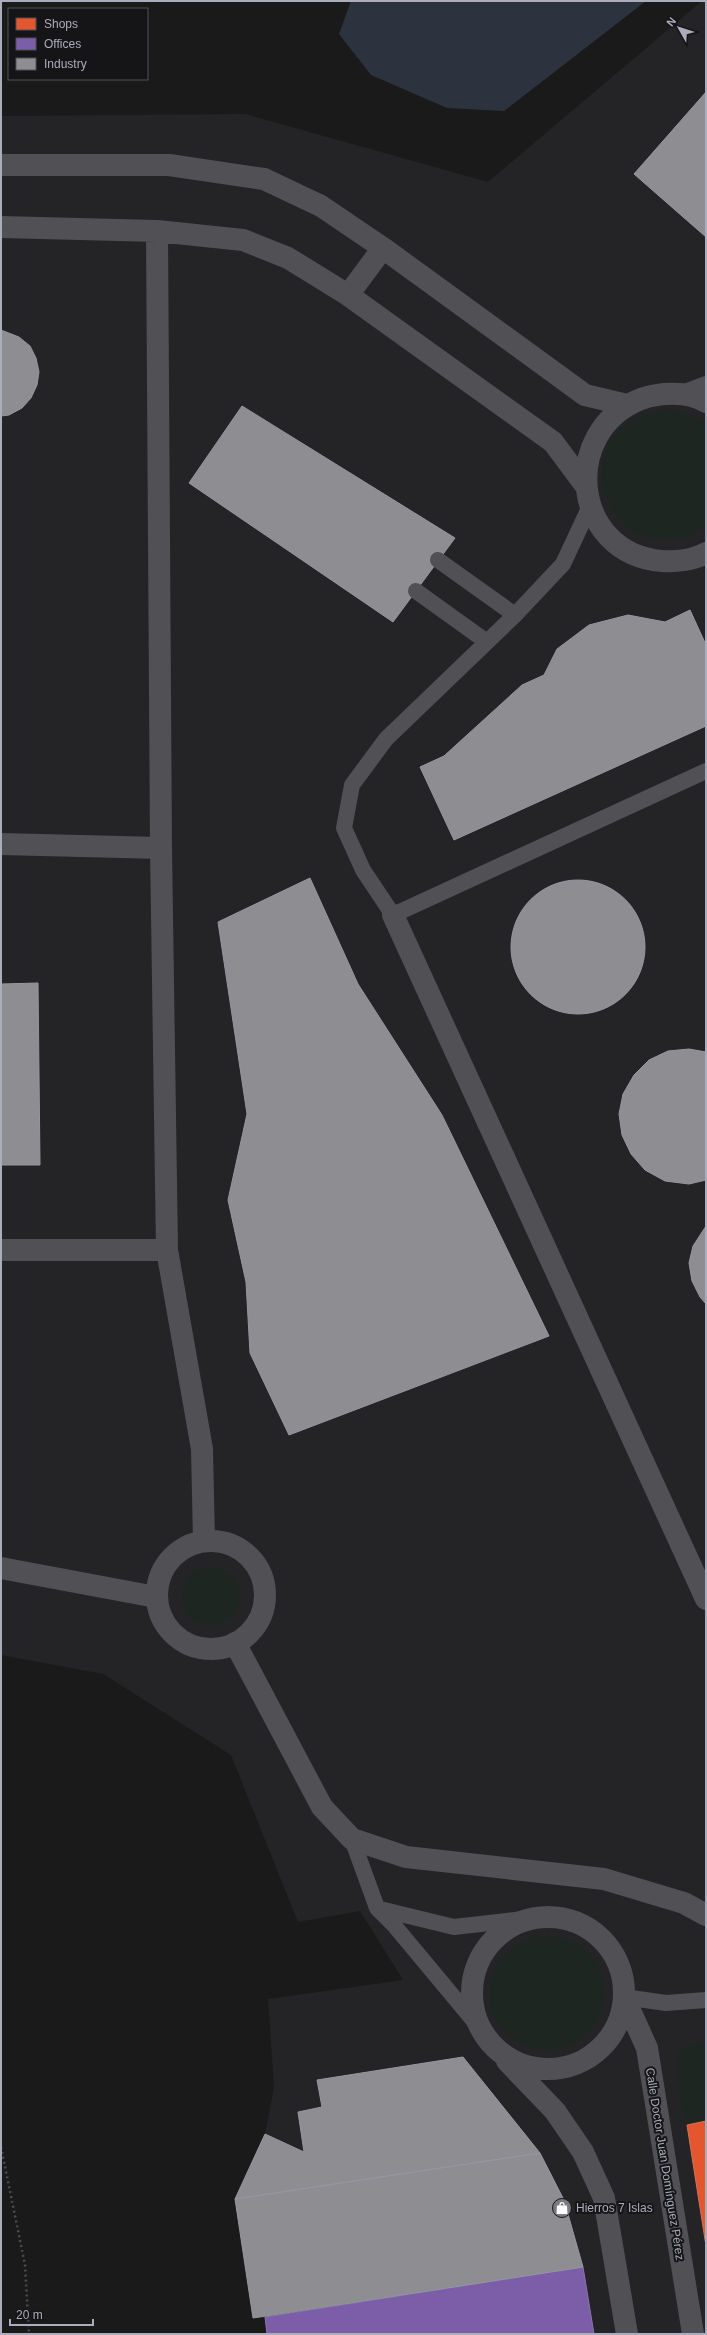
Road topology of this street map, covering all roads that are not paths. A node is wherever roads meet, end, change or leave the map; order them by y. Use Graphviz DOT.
graph roads {
  1 [pos="1,166"];
  2 [pos="1,227"];
  3 [pos="157,231"];
  4 [pos="383,248"];
  5 [pos="348,295"];
  6 [pos="706,384"];
  7 [pos="679,394"];
  8 [pos="706,402"];
  9 [pos="628,405"];
  10 [pos="588,495"];
  11 [pos="705,555"];
  12 [pos="438,560"];
  13 [pos="416,591"];
  14 [pos="515,615"];
  15 [pos="487,642"];
  16 [pos="706,771"];
  17 [pos="1,844"];
  18 [pos="161,848"];
  19 [pos="393,915"];
  20 [pos="1,1250"];
  21 [pos="167,1250"];
  22 [pos="204,1541"];
  23 [pos="1,1568"];
  24 [pos="156,1597"];
  25 [pos="706,1599"];
  26 [pos="235,1643"];
  27 [pos="352,1839"];
  28 [pos="376,1908"];
  29 [pos="706,1915"];
  30 [pos="524,1920"];
  31 [pos="624,1997"];
  32 [pos="706,2000"];
  33 [pos="478,2026"];
  34 [pos="499,2052"];
  35 [pos="627,2334"];
  36 [pos="693,2334"];
  1 -- 4 [label="street"];
  2 -- 3 [label="street"];
  3 -- 5 [label="street"];
  3 -- 18 [label="street"];
  4 -- 5 [label="street"];
  4 -- 9 [label="street"];
  5 -- 10 [label="street"];
  6 -- 7 [label="lane"];
  7 -- 8 [label="street"];
  7 -- 9 [label="street"];
  9 -- 10 [label="street"];
  10 -- 11 [label="street"];
  10 -- 14 [label="lane"];
  12 -- 14 [label="lane"];
  13 -- 15 [label="lane"];
  14 -- 15 [label="lane"];
  15 -- 19 [label="lane"];
  16 -- 19 [label="lane"];
  17 -- 18 [label="street"];
  18 -- 21 [label="street"];
  19 -- 25 [label="street"];
  20 -- 21 [label="street"];
  21 -- 22 [label="street"];
  22 -- 24 [label="street"];
  22 -- 26 [label="street"];
  23 -- 24 [label="street"];
  24 -- 26 [label="street"];
  26 -- 27 [label="street"];
  27 -- 28 [label="lane"];
  27 -- 29 [label="street"];
  28 -- 30 [label="lane"];
  28 -- 33 [label="lane"];
  30 -- 31 [label="street"];
  30 -- 33 [label="street"];
  31 -- 32 [label="lane"];
  31 -- 34 [label="street"];
  31 -- 36 [label="street, Calle Doctor Juan Domínguez Pérez"];
  33 -- 34 [label="street"];
  34 -- 35 [label="street"];
}
